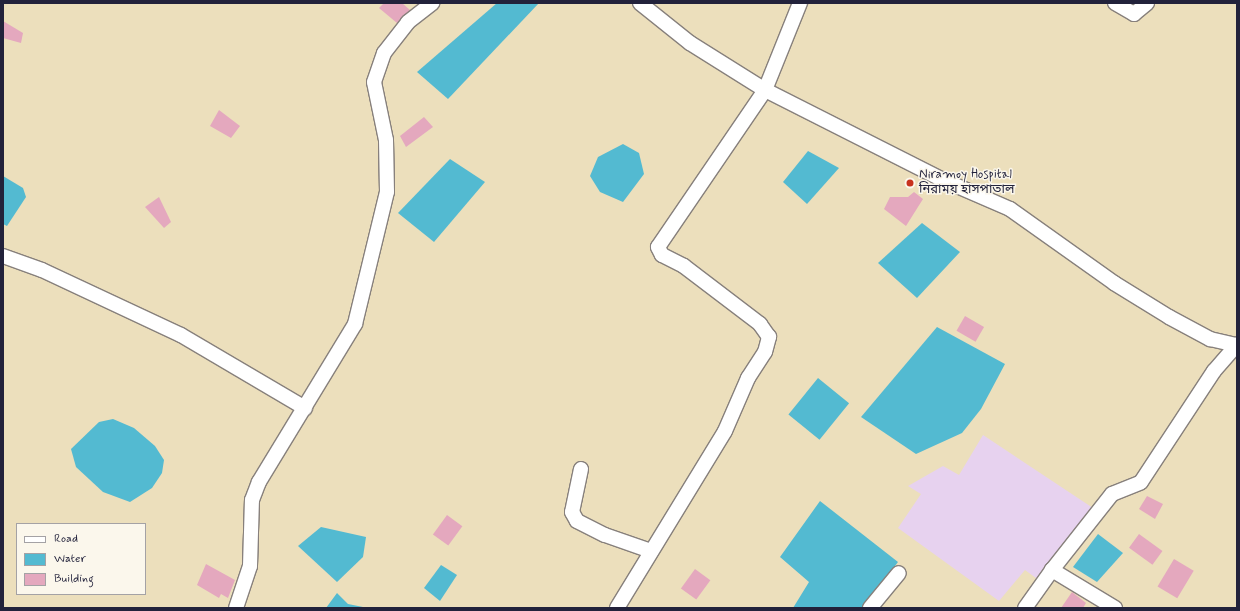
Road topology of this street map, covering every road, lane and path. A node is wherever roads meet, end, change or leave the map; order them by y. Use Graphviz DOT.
graph roads {
  1 [pos="432,3"];
  2 [pos="640,3"];
  3 [pos="800,3"];
  4 [pos="1115,3"];
  5 [pos="1147,3"];
  6 [pos="765,90"];
  7 [pos="3,256"];
  8 [pos="305,408"];
  9 [pos="582,469"];
  10 [pos="651,551"];
  11 [pos="1052,570"];
  12 [pos="899,573"];
  13 [pos="236,608"];
  14 [pos="617,608"];
  15 [pos="870,608"];
  16 [pos="1025,608"];
  17 [pos="1115,608"];
  1 -- 8 [label="street"];
  2 -- 6 [label="street"];
  3 -- 6 [label="street"];
  4 -- 5 [label="street"];
  6 -- 10 [label="street"];
  6 -- 11 [label="street"];
  7 -- 8 [label="street"];
  8 -- 13 [label="street"];
  9 -- 10 [label="street"];
  10 -- 14 [label="street"];
  11 -- 16 [label="street"];
  11 -- 17 [label="street"];
  12 -- 15 [label="street"];
}
